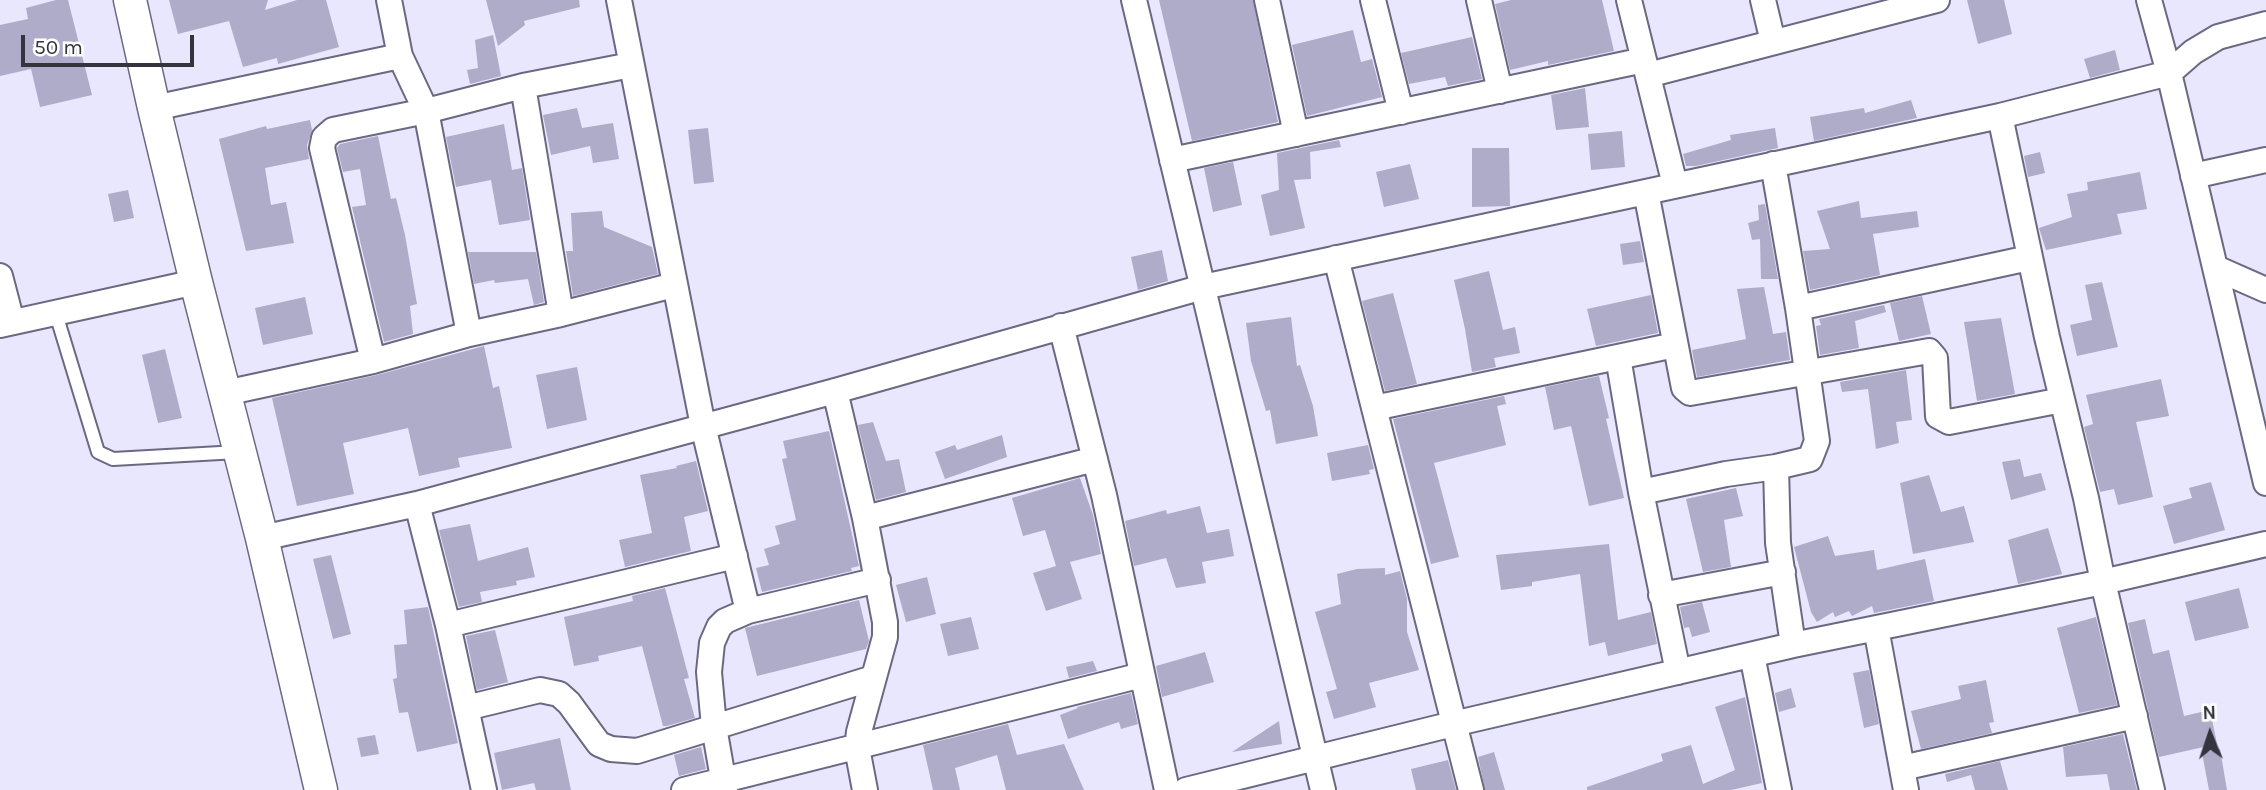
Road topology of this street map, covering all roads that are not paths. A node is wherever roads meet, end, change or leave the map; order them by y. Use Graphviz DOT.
graph roads {
  1 [pos="130,0"];
  2 [pos="388,0"];
  3 [pos="619,0"];
  4 [pos="1133,0"];
  5 [pos="1267,0"];
  6 [pos="1373,0"];
  7 [pos="1479,0"];
  8 [pos="1629,0"];
  9 [pos="1763,0"];
  10 [pos="1937,0"];
  11 [pos="2149,0"];
  12 [pos="2266,24"];
  13 [pos="1773,42"];
  14 [pos="401,56"];
  15 [pos="631,65"];
  16 [pos="1646,67"];
  17 [pos="2169,73"];
  18 [pos="523,86"];
  19 [pos="1500,91"];
  20 [pos="154,108"];
  21 [pos="426,111"];
  22 [pos="1401,112"];
  23 [pos="2000,116"];
  24 [pos="1296,134"];
  25 [pos="1172,160"];
  26 [pos="2266,160"];
  27 [pos="1773,164"];
  28 [pos="2193,176"];
  29 [pos="1675,185"];
  30 [pos="1646,192"];
  31 [pos="1336,258"];
  32 [pos="2029,258"];
  33 [pos="2216,268"];
  34 [pos="0,276"];
  35 [pos="196,282"];
  36 [pos="674,285"];
  37 [pos="1203,287"];
  38 [pos="2266,289"];
  39 [pos="1798,308"];
  40 [pos="56,314"];
  41 [pos="561,314"];
  42 [pos="6,323"];
  43 [pos="1062,326"];
  44 [pos="469,334"];
  45 [pos="1675,345"];
  46 [pos="1618,357"];
  47 [pos="373,361"];
  48 [pos="1807,374"];
  49 [pos="835,391"];
  50 [pos="225,393"];
  51 [pos="2062,400"];
  52 [pos="1374,408"];
  53 [pos="703,426"];
  54 [pos="240,452"];
  55 [pos="1095,459"];
  56 [pos="1776,467"];
  57 [pos="2266,483"];
  58 [pos="1641,492"];
  59 [pos="417,504"];
  60 [pos="865,518"];
  61 [pos="262,538"];
  62 [pos="2266,544"];
  63 [pos="734,556"];
  64 [pos="1783,572"];
  65 [pos="878,580"];
  66 [pos="2103,582"];
  67 [pos="1661,595"];
  68 [pos="748,611"];
  69 [pos="448,625"];
  70 [pos="1876,628"];
  71 [pos="1793,645"];
  72 [pos="1752,655"];
  73 [pos="1678,672"];
  74 [pos="1142,675"];
  75 [pos="873,678"];
  76 [pos="466,708"];
  77 [pos="2135,716"];
  78 [pos="1453,724"];
  79 [pos="714,727"];
  80 [pos="857,748"];
  81 [pos="1315,758"];
  82 [pos="1904,779"];
  83 [pos="724,785"];
  84 [pos="321,790"];
  85 [pos="484,790"];
  86 [pos="684,790"];
  87 [pos="864,790"];
  88 [pos="1167,790"];
  89 [pos="1186,790"];
  90 [pos="1323,790"];
  91 [pos="1471,790"];
  92 [pos="1779,790"];
  93 [pos="2152,790"];
  1 -- 20 [label="street"];
  2 -- 14 [label="street"];
  3 -- 15 [label="street"];
  4 -- 25 [label="street"];
  5 -- 24 [label="street"];
  6 -- 22 [label="street"];
  7 -- 19 [label="street"];
  8 -- 16 [label="street"];
  9 -- 13 [label="street"];
  10 -- 13 [label="street"];
  11 -- 17 [label="street"];
  12 -- 17 [label="street"];
  13 -- 16 [label="street"];
  14 -- 20 [label="street"];
  14 -- 21 [label="street"];
  15 -- 18 [label="street"];
  15 -- 36 [label="street"];
  16 -- 19 [label="street"];
  16 -- 29 [label="street"];
  17 -- 23 [label="street"];
  17 -- 28 [label="street"];
  18 -- 21 [label="street"];
  18 -- 41 [label="street"];
  19 -- 22 [label="street"];
  20 -- 35 [label="street"];
  21 -- 44 [label="street"];
  21 -- 47 [label="street"];
  22 -- 24 [label="street"];
  23 -- 27 [label="street"];
  23 -- 32 [label="street"];
  24 -- 25 [label="street"];
  25 -- 37 [label="street"];
  26 -- 28 [label="street"];
  27 -- 29 [label="street"];
  27 -- 39 [label="street"];
  28 -- 33 [label="street"];
  29 -- 30 [label="street"];
  30 -- 31 [label="street"];
  30 -- 45 [label="street"];
  31 -- 37 [label="street"];
  31 -- 52 [label="street"];
  32 -- 39 [label="street"];
  32 -- 51 [label="street"];
  33 -- 38 [label="street"];
  33 -- 57 [label="street"];
  34 -- 42 [label="street"];
  35 -- 40 [label="street"];
  35 -- 50 [label="street"];
  36 -- 41 [label="street"];
  36 -- 53 [label="street"];
  37 -- 43 [label="street"];
  37 -- 81 [label="street"];
  39 -- 48 [label="street"];
  40 -- 42 [label="street"];
  40 -- 54 [label="lane"];
  41 -- 44 [label="street"];
  43 -- 49 [label="street"];
  43 -- 55 [label="street"];
  44 -- 47 [label="street"];
  45 -- 46 [label="street"];
  45 -- 48 [label="street"];
  46 -- 52 [label="street"];
  46 -- 58 [label="street"];
  47 -- 50 [label="street"];
  48 -- 51 [label="street"];
  48 -- 56 [label="street"];
  49 -- 53 [label="street"];
  49 -- 60 [label="street"];
  50 -- 54 [label="street"];
  51 -- 66 [label="street"];
  52 -- 78 [label="street"];
  53 -- 59 [label="street"];
  53 -- 63 [label="street"];
  54 -- 61 [label="street"];
  55 -- 60 [label="street"];
  55 -- 74 [label="street"];
  56 -- 58 [label="street"];
  56 -- 64 [label="street"];
  58 -- 67 [label="street"];
  59 -- 61 [label="street"];
  59 -- 69 [label="street"];
  60 -- 65 [label="street"];
  61 -- 84 [label="street"];
  62 -- 66 [label="street"];
  63 -- 68 [label="street"];
  63 -- 69 [label="street"];
  64 -- 67 [label="street"];
  64 -- 71 [label="street"];
  65 -- 68 [label="street"];
  65 -- 75 [label="street"];
  66 -- 70 [label="street"];
  66 -- 77 [label="street"];
  67 -- 73 [label="street"];
  68 -- 79 [label="street"];
  69 -- 76 [label="street"];
  70 -- 71 [label="street"];
  70 -- 82 [label="street"];
  71 -- 72 [label="street"];
  72 -- 73 [label="street"];
  72 -- 92 [label="street"];
  73 -- 78 [label="street"];
  74 -- 80 [label="street"];
  74 -- 88 [label="street"];
  75 -- 79 [label="street"];
  75 -- 80 [label="street"];
  76 -- 79 [label="street"];
  76 -- 85 [label="street"];
  77 -- 82 [label="street"];
  77 -- 93 [label="street"];
  78 -- 81 [label="street"];
  78 -- 91 [label="street"];
  79 -- 83 [label="street"];
  80 -- 83 [label="street"];
  80 -- 87 [label="street"];
  81 -- 89 [label="street"];
  81 -- 90 [label="street"];
  83 -- 86 [label="street"];
}
